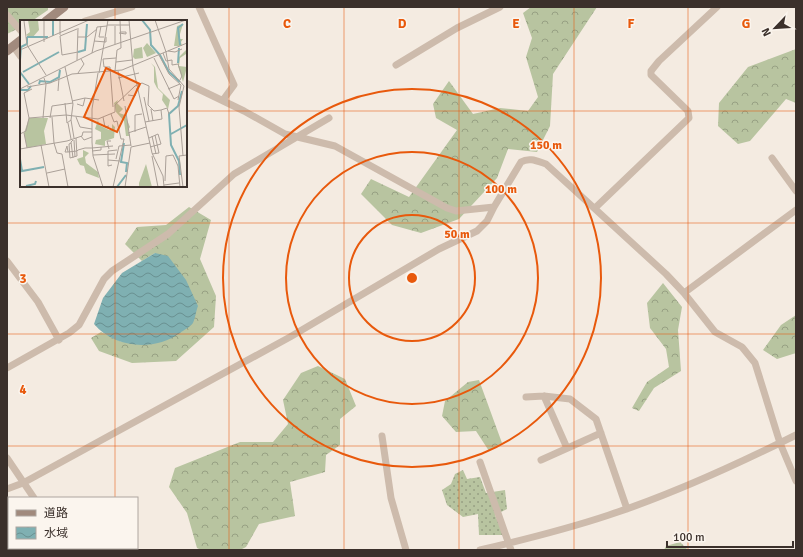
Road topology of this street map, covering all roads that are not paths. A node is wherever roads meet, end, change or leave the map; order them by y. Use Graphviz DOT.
graph roads {
  1 [pos="64,7"];
  2 [pos="132,7"];
  3 [pos="199,7"];
  4 [pos="500,7"];
  5 [pos="717,7"];
  6 [pos="7,15"];
  7 [pos="47,20"];
  8 [pos="87,20"];
  9 [pos="20,30"];
  10 [pos="20,41"];
  11 [pos="10,49"];
  12 [pos="20,56"];
  13 [pos="396,65"];
  14 [pos="187,83"];
  15 [pos="223,100"];
  16 [pos="329,118"];
  17 [pos="298,136"];
  18 [pos="772,158"];
  19 [pos="796,191"];
  20 [pos="494,207"];
  21 [pos="595,208"];
  22 [pos="796,210"];
  23 [pos="7,261"];
  24 [pos="684,293"];
  25 [pos="59,340"];
  26 [pos="7,368"];
  27 [pos="544,396"];
  28 [pos="526,397"];
  29 [pos="601,433"];
  30 [pos="382,436"];
  31 [pos="796,436"];
  32 [pos="780,443"];
  33 [pos="567,448"];
  34 [pos="7,458"];
  35 [pos="541,460"];
  36 [pos="480,462"];
  37 [pos="796,481"];
  38 [pos="23,483"];
  39 [pos="7,489"];
  40 [pos="33,497"];
  41 [pos="627,509"];
  42 [pos="510,547"];
  43 [pos="406,550"];
  44 [pos="480,550"];
  1 -- 7 [label="main road"];
  2 -- 8 [label="street"];
  3 -- 15 [label="street"];
  4 -- 13 [label="street"];
  5 -- 21 [label="street"];
  6 -- 9 [label="street"];
  10 -- 11 [label="main road"];
  11 -- 12 [label="street"];
  14 -- 15 [label="street"];
  15 -- 17 [label="street"];
  16 -- 17 [label="street"];
  17 -- 20 [label="street"];
  17 -- 25 [label="street"];
  18 -- 19 [label="street"];
  20 -- 21 [label="street"];
  20 -- 38 [label="street"];
  21 -- 24 [label="street"];
  22 -- 24 [label="street"];
  23 -- 25 [label="street"];
  24 -- 32 [label="street"];
  25 -- 26 [label="street"];
  27 -- 28 [label="street"];
  27 -- 29 [label="street"];
  27 -- 33 [label="street"];
  29 -- 33 [label="street"];
  29 -- 41 [label="street"];
  30 -- 43 [label="street"];
  31 -- 32 [label="street"];
  32 -- 37 [label="street"];
  32 -- 41 [label="street"];
  33 -- 35 [label="street"];
  34 -- 38 [label="street"];
  36 -- 42 [label="street"];
  38 -- 39 [label="street"];
  38 -- 40 [label="street"];
  41 -- 42 [label="street"];
  42 -- 44 [label="street"];
}
